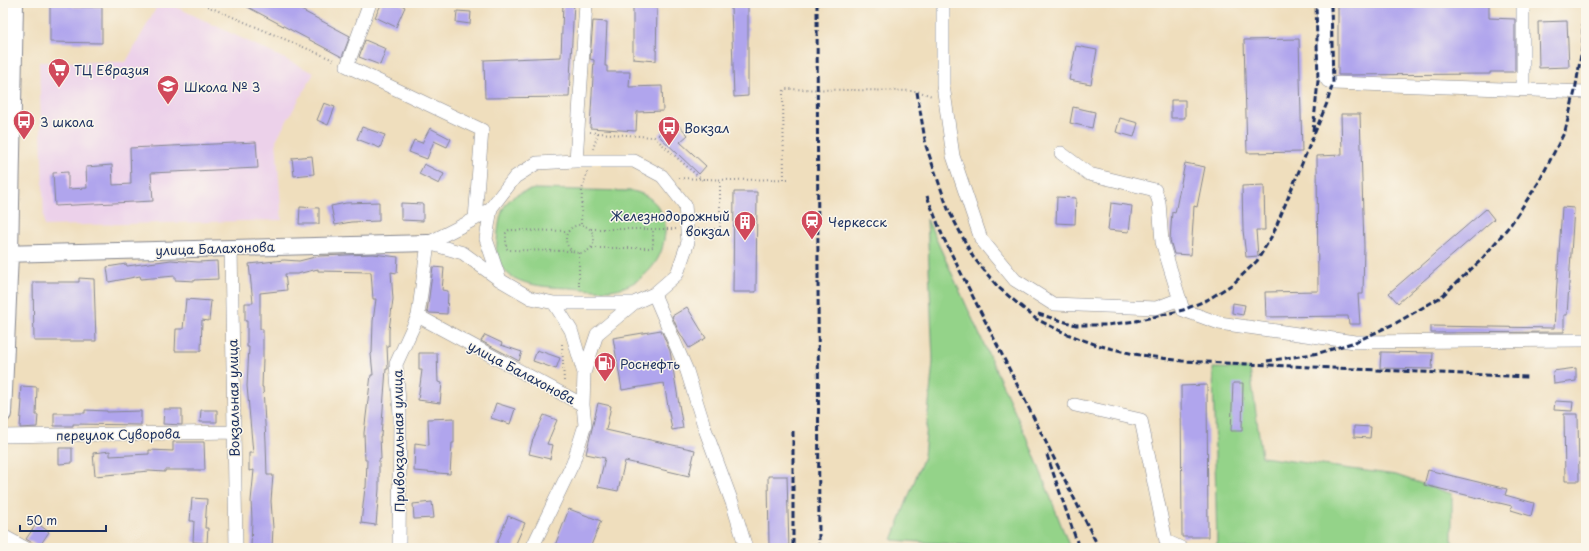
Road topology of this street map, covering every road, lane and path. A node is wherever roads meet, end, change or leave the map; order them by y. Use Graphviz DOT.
graph roads {
  1 [pos="15,3"];
  2 [pos="200,3"];
  3 [pos="370,3"];
  4 [pos="586,3"];
  5 [pos="943,3"];
  6 [pos="1323,3"];
  7 [pos="1523,3"];
  8 [pos="347,66"];
  9 [pos="1523,89"];
  10 [pos="1586,92"];
  11 [pos="945,98"];
  12 [pos="598,133"];
  13 [pos="1061,153"];
  14 [pos="576,161"];
  15 [pos="662,176"];
  16 [pos="784,178"];
  17 [pos="788,179"];
  18 [pos="702,180"];
  19 [pos="491,208"];
  20 [pos="475,218"];
  21 [pos="653,229"];
  22 [pos="569,231"];
  23 [pos="428,243"];
  24 [pos="231,248"];
  25 [pos="592,248"];
  26 [pos="572,251"];
  27 [pos="579,253"];
  28 [pos="6,254"];
  29 [pos="500,280"];
  30 [pos="579,289"];
  31 [pos="654,294"];
  32 [pos="1180,299"];
  33 [pos="554,303"];
  34 [pos="634,303"];
  35 [pos="418,316"];
  36 [pos="1586,340"];
  37 [pos="562,342"];
  38 [pos="584,373"];
  39 [pos="565,394"];
  40 [pos="583,405"];
  41 [pos="1075,405"];
  42 [pos="3,414"];
  43 [pos="233,432"];
  44 [pos="3,436"];
  45 [pos="3,536"];
  46 [pos="25,548"];
  47 [pos="236,548"];
  48 [pos="399,548"];
  49 [pos="532,548"];
  50 [pos="746,548"];
  51 [pos="1181,548"];
  1 -- 28 [label="main road"];
  2 -- 8 [label="path"];
  3 -- 8 [label="street"];
  4 -- 14 [label="street"];
  5 -- 11 [label="street"];
  6 -- 9 [label="street"];
  7 -- 9 [label="street"];
  8 -- 20 [label="street"];
  9 -- 10 [label="street"];
  11 -- 16 [label="path"];
  11 -- 32 [label="street"];
  12 -- 18 [label="path"];
  13 -- 32 [label="street"];
  14 -- 15 [label="street, улица Балахонова"];
  14 -- 19 [label="street, улица Балахонова"];
  15 -- 18 [label="path"];
  15 -- 31 [label="street, улица Балахонова"];
  16 -- 17 [label="path"];
  16 -- 18 [label="path"];
  19 -- 20 [label="street, улица Балахонова"];
  19 -- 29 [label="street"];
  20 -- 23 [label="street, улица Балахонова"];
  21 -- 25 [label="path"];
  22 -- 25 [label="path"];
  22 -- 26 [label="path"];
  22 -- 26 [label="path"];
  23 -- 24 [label="main road, улица Балахонова"];
  23 -- 29 [label="street, улица Балахонова"];
  23 -- 35 [label="street, Привокзальная улица"];
  24 -- 28 [label="main road, улица Балахонова"];
  24 -- 43 [label="street, Вокзальная улица"];
  25 -- 27 [label="path"];
  26 -- 27 [label="path"];
  27 -- 30 [label="path"];
  28 -- 42 [label="main road"];
  29 -- 33 [label="street, улица Балахонова"];
  31 -- 34 [label="street, улица Балахонова"];
  31 -- 50 [label="street"];
  32 -- 36 [label="street"];
  33 -- 34 [label="street, улица Балахонова"];
  33 -- 38 [label="street"];
  34 -- 38 [label="street"];
  35 -- 39 [label="street, улица Балахонова"];
  35 -- 48 [label="street, Привокзальная улица"];
  37 -- 39 [label="path"];
  38 -- 40 [label="street"];
  39 -- 40 [label="street, улица Балахонова"];
  40 -- 49 [label="street"];
  41 -- 51 [label="street"];
  43 -- 44 [label="street, переулок Суворова"];
  43 -- 47 [label="street, Вокзальная улица"];
  45 -- 46 [label="street"];
}
